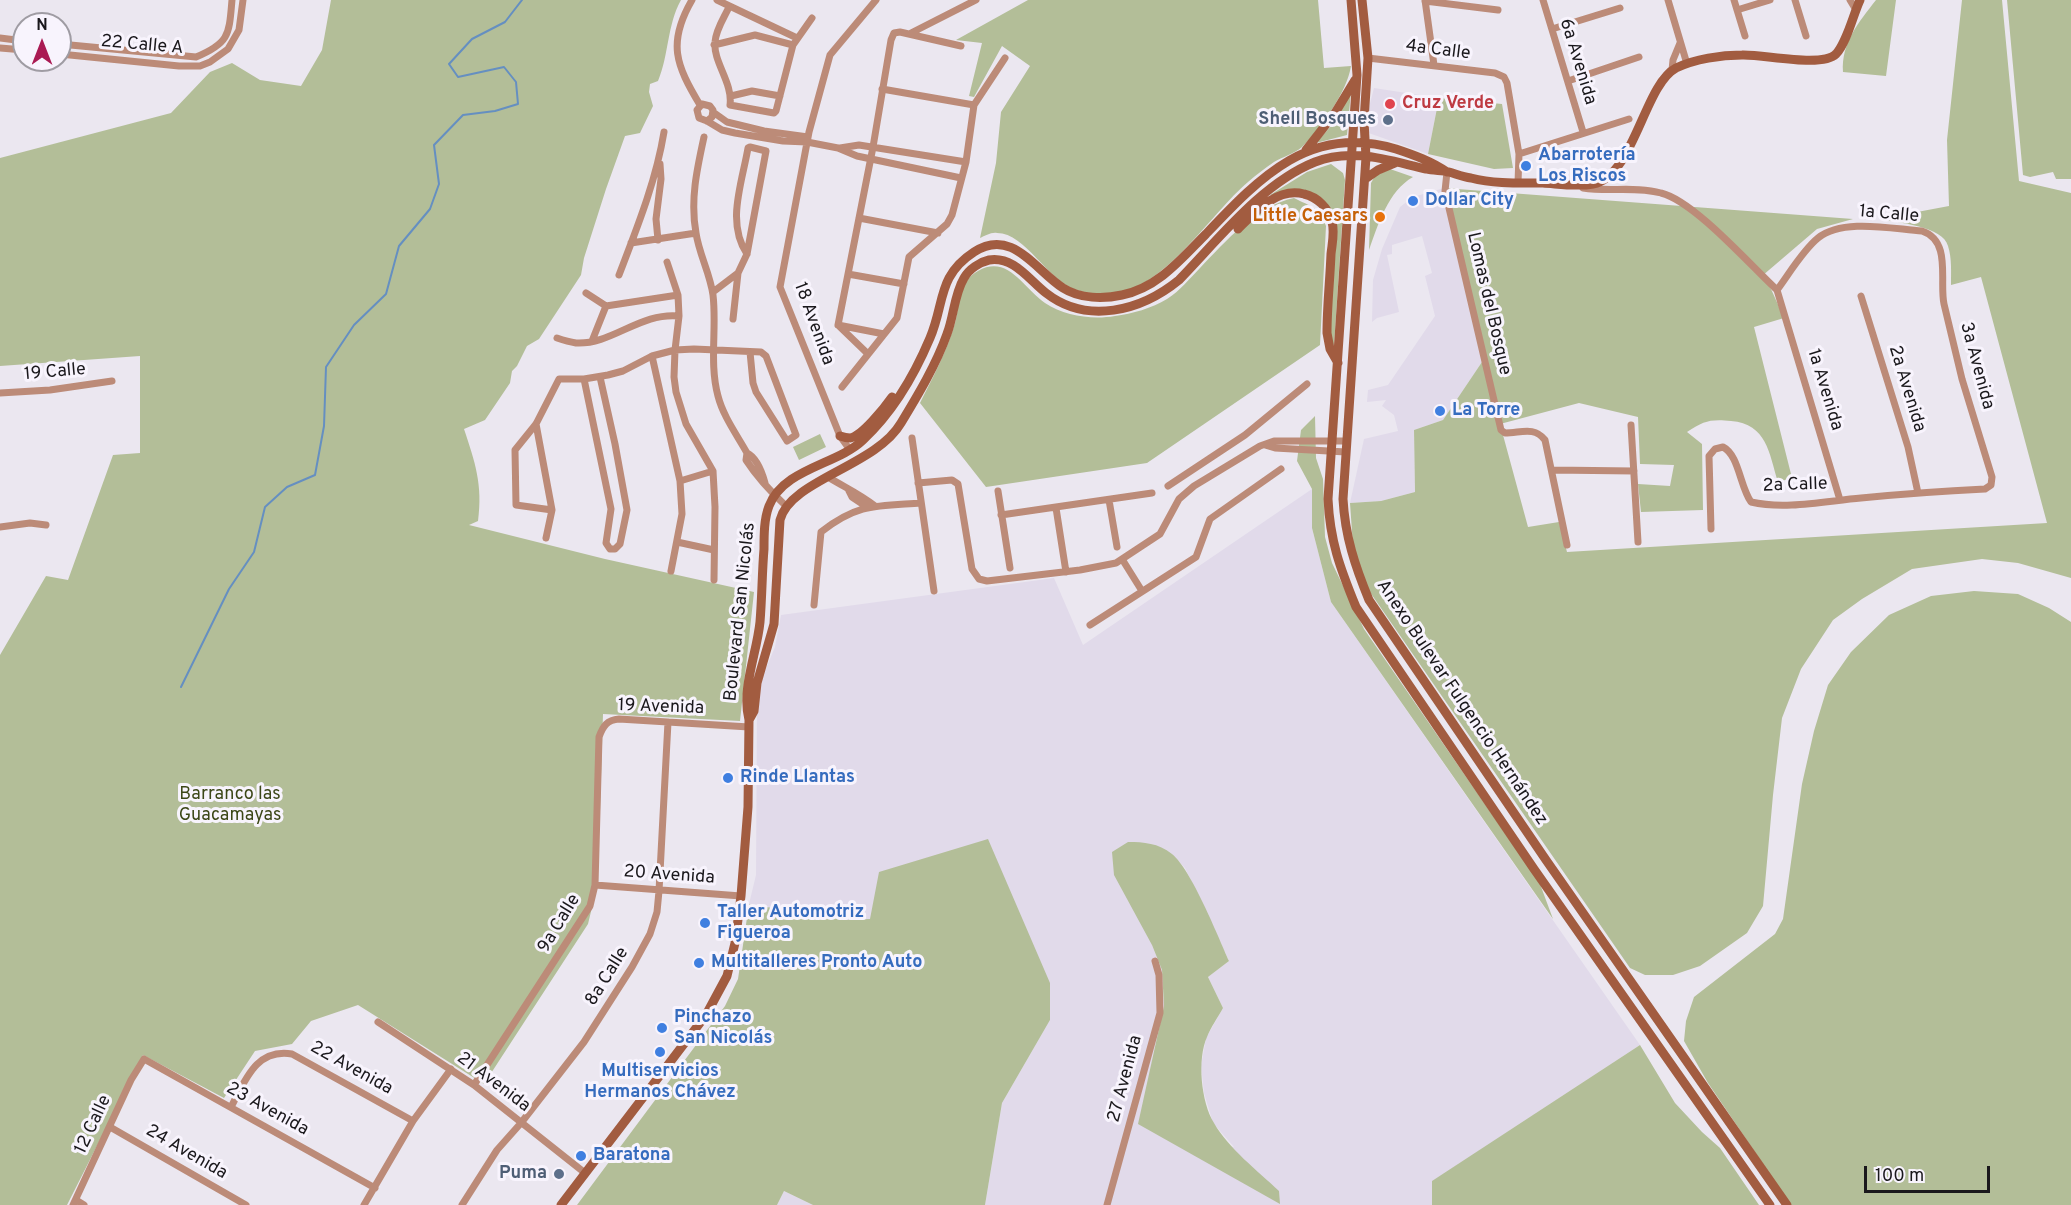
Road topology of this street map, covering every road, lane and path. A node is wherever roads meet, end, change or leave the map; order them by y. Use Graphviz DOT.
graph roads {
  1 [pos="232,0"];
  2 [pos="243,0"];
  3 [pos="692,0"];
  4 [pos="717,0"];
  5 [pos="876,0"];
  6 [pos="976,0"];
  7 [pos="1351,0"];
  8 [pos="1362,0"];
  9 [pos="1425,0"];
  10 [pos="1543,0"];
  11 [pos="1668,0"];
  12 [pos="1734,0"];
  13 [pos="1770,0"];
  14 [pos="1795,0"];
  15 [pos="1850,0"];
  16 [pos="1860,0"];
  17 [pos="729,7"];
  18 [pos="1620,8"];
  19 [pos="1498,9"];
  20 [pos="1737,10"];
  21 [pos="1856,10"];
  22 [pos="812,18"];
  23 [pos="1552,29"];
  24 [pos="911,33"];
  25 [pos="1745,36"];
  26 [pos="1806,36"];
  27 [pos="795,42"];
  28 [pos="1680,43"];
  29 [pos="72,45"];
  30 [pos="714,45"];
  31 [pos="961,46"];
  32 [pos="72,55"];
  33 [pos="196,57"];
  34 [pos="1639,57"];
  35 [pos="1005,58"];
  36 [pos="1368,58"];
  37 [pos="1687,64"];
  38 [pos="1434,65"];
  39 [pos="200,66"];
  40 [pos="1672,70"];
  41 [pos="1357,75"];
  42 [pos="1568,81"];
  43 [pos="882,89"];
  44 [pos="731,96"];
  45 [pos="780,96"];
  46 [pos="700,105"];
  47 [pos="974,105"];
  48 [pos="713,112"];
  49 [pos="1629,119"];
  50 [pos="707,121"];
  51 [pos="664,132"];
  52 [pos="1583,132"];
  53 [pos="704,137"];
  54 [pos="808,137"];
  55 [pos="1352,141"];
  56 [pos="1366,142"];
  57 [pos="873,147"];
  58 [pos="838,148"];
  59 [pos="1302,154"];
  60 [pos="1519,154"];
  61 [pos="1351,155"];
  62 [pos="1366,157"];
  63 [pos="870,158"];
  64 [pos="660,161"];
  65 [pos="966,162"];
  66 [pos="1397,162"];
  67 [pos="1447,172"];
  68 [pos="961,178"];
  69 [pos="1365,179"];
  70 [pos="1518,183"];
  71 [pos="1559,184"];
  72 [pos="859,218"];
  73 [pos="938,232"];
  74 [pos="696,233"];
  75 [pos="658,240"];
  76 [pos="631,243"];
  77 [pos="1215,243"];
  78 [pos="747,254"];
  79 [pos="1941,254"];
  80 [pos="667,262"];
  81 [pos="738,273"];
  82 [pos="848,274"];
  83 [pos="619,275"];
  84 [pos="904,284"];
  85 [pos="1778,290"];
  86 [pos="713,292"];
  87 [pos="586,293"];
  88 [pos="678,295"];
  89 [pos="1861,296"];
  90 [pos="606,306"];
  91 [pos="679,316"];
  92 [pos="733,319"];
  93 [pos="838,325"];
  94 [pos="884,334"];
  95 [pos="558,338"];
  96 [pos="931,338"];
  97 [pos="592,341"];
  98 [pos="675,350"];
  99 [pos="715,350"];
  100 [pos="750,352"];
  101 [pos="868,354"];
  102 [pos="652,356"];
  103 [pos="1338,363"];
  104 [pos="600,377"];
  105 [pos="584,379"];
  106 [pos="112,381"];
  107 [pos="1307,384"];
  108 [pos="842,387"];
  109 [pos="0,393"];
  110 [pos="536,424"];
  111 [pos="1631,424"];
  112 [pos="840,436"];
  113 [pos="912,438"];
  114 [pos="1332,440"];
  115 [pos="1346,441"];
  116 [pos="615,444"];
  117 [pos="1265,445"];
  118 [pos="600,448"];
  119 [pos="850,450"];
  120 [pos="1331,451"];
  121 [pos="1346,452"];
  122 [pos="1281,469"];
  123 [pos="1194,470"];
  124 [pos="1552,470"];
  125 [pos="713,471"];
  126 [pos="1634,471"];
  127 [pos="831,475"];
  128 [pos="680,481"];
  129 [pos="1201,482"];
  130 [pos="918,483"];
  131 [pos="1991,485"];
  132 [pos="1168,486"];
  133 [pos="998,491"];
  134 [pos="1152,493"];
  135 [pos="1918,493"];
  136 [pos="775,495"];
  137 [pos="1109,500"];
  138 [pos="1840,500"];
  139 [pos="921,504"];
  140 [pos="786,506"];
  141 [pos="871,506"];
  142 [pos="1056,508"];
  143 [pos="552,510"];
  144 [pos="1001,515"];
  145 [pos="46,525"];
  146 [pos="0,526"];
  147 [pos="1711,529"];
  148 [pos="546,538"];
  149 [pos="677,542"];
  150 [pos="1638,542"];
  151 [pos="1567,545"];
  152 [pos="1117,547"];
  153 [pos="714,550"];
  154 [pos="1122,559"];
  155 [pos="1010,568"];
  156 [pos="671,572"];
  157 [pos="1066,572"];
  158 [pos="714,580"];
  159 [pos="934,591"];
  160 [pos="1142,591"];
  161 [pos="814,605"];
  162 [pos="1090,625"];
  163 [pos="608,722"];
  164 [pos="668,723"];
  165 [pos="749,724"];
  166 [pos="595,885"];
  167 [pos="659,891"];
  168 [pos="741,896"];
  169 [pos="1155,961"];
  170 [pos="378,1022"];
  171 [pos="144,1059"];
  172 [pos="451,1069"];
  173 [pos="474,1085"];
  174 [pos="231,1107"];
  175 [pos="413,1121"];
  176 [pos="521,1123"];
  177 [pos="110,1127"];
  178 [pos="585,1173"];
  179 [pos="375,1188"];
  180 [pos="74,1203"];
  181 [pos="84,1205"];
  182 [pos="246,1205"];
  183 [pos="364,1205"];
  184 [pos="462,1205"];
  185 [pos="561,1205"];
  186 [pos="1107,1205"];
  187 [pos="1770,1205"];
  188 [pos="1787,1205"];
  1 -- 33 [label="street, 22 Calle A"];
  2 -- 39 [label="street, 22 Calle A"];
  3 -- 46 [label="street"];
  4 -- 17 [label="street"];
  5 -- 54 [label="street, 18 Avenida"];
  6 -- 24 [label="street"];
  7 -- 41 [label="main road, Anexo Bulevar Fulgencio Hernández"];
  8 -- 36 [label="main road, Anexo Bulevar Fulgencio Hernández"];
  9 -- 19 [label="street"];
  9 -- 38 [label="street"];
  10 -- 23 [label="street, 6a Avenida"];
  11 -- 28 [label="street"];
  12 -- 20 [label="street"];
  13 -- 20 [label="street"];
  14 -- 26 [label="street"];
  15 -- 21 [label="street"];
  16 -- 21 [label="main road"];
  17 -- 27 [label="street"];
  17 -- 30 [label="street"];
  18 -- 23 [label="street"];
  20 -- 25 [label="street"];
  21 -- 37 [label="main road"];
  22 -- 27 [label="street"];
  23 -- 42 [label="street, 6a Avenida"];
  24 -- 31 [label="street"];
  24 -- 43 [label="street"];
  27 -- 30 [label="street"];
  27 -- 45 [label="street"];
  28 -- 37 [label="street"];
  28 -- 40 [label="street"];
  29 -- 33 [label="street, 22 Calle A"];
  30 -- 44 [label="street"];
  32 -- 39 [label="street, 22 Calle A"];
  33 -- 39 [label="street"];
  34 -- 42 [label="street"];
  35 -- 47 [label="street"];
  36 -- 38 [label="street, 4a Calle"];
  36 -- 56 [label="main road, Anexo Bulevar Fulgencio Hernández"];
  37 -- 40 [label="main road"];
  38 -- 60 [label="street, 4a Calle"];
  40 -- 71 [label="main road"];
  41 -- 55 [label="main road, Anexo Bulevar Fulgencio Hernández"];
  41 -- 59 [label="main road"];
  42 -- 52 [label="street, 6a Avenida"];
  43 -- 47 [label="street"];
  43 -- 57 [label="street"];
  44 -- 45 [label="street"];
  44 -- 45 [label="street"];
  46 -- 48 [label="street"];
  46 -- 50 [label="street"];
  47 -- 65 [label="street"];
  48 -- 50 [label="street"];
  48 -- 54 [label="street"];
  49 -- 52 [label="street"];
  50 -- 54 [label="street"];
  51 -- 64 [label="street"];
  52 -- 60 [label="street"];
  53 -- 74 [label="street"];
  54 -- 58 [label="street"];
  54 -- 112 [label="street, 18 Avenida"];
  55 -- 56 [label="main road"];
  55 -- 59 [label="main road"];
  55 -- 61 [label="main road, Anexo Bulevar Fulgencio Hernández"];
  56 -- 62 [label="main road, Anexo Bulevar Fulgencio Hernández"];
  56 -- 67 [label="main road"];
  57 -- 58 [label="street"];
  57 -- 63 [label="street"];
  57 -- 65 [label="street"];
  58 -- 63 [label="street"];
  59 -- 96 [label="main road"];
  60 -- 70 [label="street"];
  61 -- 62 [label="main road"];
  61 -- 77 [label="main road"];
  61 -- 103 [label="main road, Anexo Bulevar Fulgencio Hernández"];
  62 -- 66 [label="main road"];
  62 -- 69 [label="main road, Anexo Bulevar Fulgencio Hernández"];
  63 -- 68 [label="street"];
  63 -- 72 [label="street"];
  64 -- 75 [label="street"];
  64 -- 76 [label="street"];
  65 -- 68 [label="street"];
  66 -- 67 [label="main road"];
  66 -- 69 [label="main road"];
  67 -- 70 [label="main road"];
  67 -- 124 [label="street, Lomas del Bosque"];
  68 -- 73 [label="street"];
  69 -- 115 [label="main road, Anexo Bulevar Fulgencio Hernández"];
  70 -- 71 [label="main road"];
  71 -- 85 [label="street"];
  72 -- 73 [label="street"];
  72 -- 82 [label="street"];
  73 -- 84 [label="street"];
  74 -- 75 [label="street"];
  74 -- 86 [label="street"];
  75 -- 76 [label="street"];
  76 -- 83 [label="street"];
  77 -- 103 [label="main road"];
  77 -- 127 [label="main road"];
  78 -- 78 [label="street"];
  78 -- 81 [label="street"];
  79 -- 85 [label="street, 1a Calle"];
  79 -- 131 [label="street, 3a Avenida"];
  80 -- 88 [label="street"];
  81 -- 86 [label="street"];
  81 -- 92 [label="street"];
  82 -- 84 [label="street"];
  82 -- 93 [label="street"];
  84 -- 94 [label="street"];
  85 -- 138 [label="street, 1a Avenida"];
  86 -- 99 [label="street"];
  87 -- 90 [label="street"];
  88 -- 90 [label="street"];
  88 -- 91 [label="street"];
  89 -- 135 [label="street, 2a Avenida"];
  90 -- 97 [label="street"];
  91 -- 97 [label="street"];
  91 -- 98 [label="street"];
  93 -- 94 [label="street"];
  93 -- 101 [label="street"];
  94 -- 101 [label="street"];
  95 -- 97 [label="street"];
  96 -- 112 [label="main road"];
  96 -- 119 [label="main road"];
  98 -- 99 [label="street"];
  98 -- 102 [label="street"];
  98 -- 125 [label="street"];
  99 -- 100 [label="street"];
  99 -- 136 [label="street"];
  100 -- 100 [label="street"];
  101 -- 108 [label="street"];
  102 -- 104 [label="street"];
  102 -- 128 [label="street"];
  103 -- 114 [label="main road, Anexo Bulevar Fulgencio Hernández"];
  104 -- 105 [label="street"];
  104 -- 116 [label="street"];
  105 -- 110 [label="street"];
  105 -- 118 [label="street"];
  106 -- 109 [label="street, 19 Calle"];
  107 -- 123 [label="street"];
  110 -- 143 [label="street"];
  110 -- 143 [label="street"];
  111 -- 126 [label="street"];
  112 -- 119 [label="street, 18 Avenida"];
  113 -- 130 [label="street"];
  114 -- 115 [label="street"];
  114 -- 117 [label="street"];
  114 -- 120 [label="main road, Anexo Bulevar Fulgencio Hernández"];
  115 -- 121 [label="main road, Anexo Bulevar Fulgencio Hernández"];
  116 -- 118 [label="street"];
  116 -- 118 [label="street"];
  117 -- 120 [label="street"];
  117 -- 129 [label="street"];
  119 -- 127 [label="main road"];
  119 -- 136 [label="main road"];
  120 -- 121 [label="street"];
  120 -- 187 [label="main road, Anexo Bulevar Fulgencio Hernández"];
  121 -- 188 [label="main road, Anexo Bulevar Fulgencio Hernández"];
  122 -- 160 [label="street"];
  123 -- 129 [label="street"];
  123 -- 132 [label="street"];
  124 -- 126 [label="street"];
  124 -- 151 [label="street, Lomas del Bosque"];
  125 -- 128 [label="street"];
  125 -- 153 [label="street"];
  126 -- 150 [label="street"];
  127 -- 140 [label="main road"];
  127 -- 141 [label="street"];
  128 -- 149 [label="street"];
  129 -- 154 [label="street"];
  130 -- 139 [label="street"];
  130 -- 157 [label="street"];
  131 -- 135 [label="street, 2a Calle"];
  133 -- 144 [label="street"];
  134 -- 137 [label="street"];
  135 -- 138 [label="street, 2a Calle"];
  136 -- 140 [label="street"];
  136 -- 165 [label="main road, Boulevard San Nicolás"];
  137 -- 142 [label="street"];
  137 -- 152 [label="street"];
  138 -- 147 [label="street, 2a Calle"];
  139 -- 141 [label="street"];
  139 -- 159 [label="street"];
  140 -- 165 [label="main road, Boulevard San Nicolás"];
  141 -- 161 [label="street"];
  142 -- 144 [label="street"];
  142 -- 157 [label="street"];
  143 -- 148 [label="street"];
  144 -- 155 [label="street"];
  145 -- 146 [label="street"];
  149 -- 153 [label="street"];
  149 -- 156 [label="street"];
  153 -- 158 [label="street"];
  154 -- 157 [label="street"];
  154 -- 160 [label="street"];
  160 -- 162 [label="street"];
  163 -- 164 [label="street, 19 Avenida"];
  163 -- 166 [label="street, 9a Calle"];
  164 -- 165 [label="street, 19 Avenida"];
  164 -- 167 [label="street, 8a Calle"];
  165 -- 168 [label="main road, Boulevard San Nicolás"];
  166 -- 167 [label="street, 20 Avenida"];
  166 -- 173 [label="street, 9a Calle"];
  167 -- 168 [label="street, 20 Avenida"];
  167 -- 176 [label="street, 8a Calle"];
  168 -- 178 [label="main road, Boulevard San Nicolás"];
  169 -- 186 [label="street, 27 Avenida"];
  170 -- 172 [label="street, 21 Avenida"];
  171 -- 174 [label="street, 23 Avenida"];
  171 -- 177 [label="street, 12 Calle"];
  172 -- 173 [label="street, 21 Avenida"];
  172 -- 175 [label="street"];
  173 -- 176 [label="street, 21 Avenida"];
  174 -- 175 [label="street, 22 Avenida"];
  174 -- 179 [label="street, 23 Avenida"];
  175 -- 179 [label="street"];
  176 -- 178 [label="street, 21 Avenida"];
  176 -- 184 [label="street, 8a Calle"];
  177 -- 180 [label="street, 12 Calle"];
  177 -- 182 [label="street, 24 Avenida"];
  178 -- 185 [label="main road, Boulevard San Nicolás"];
  179 -- 183 [label="street"];
  180 -- 181 [label="street"];
}
